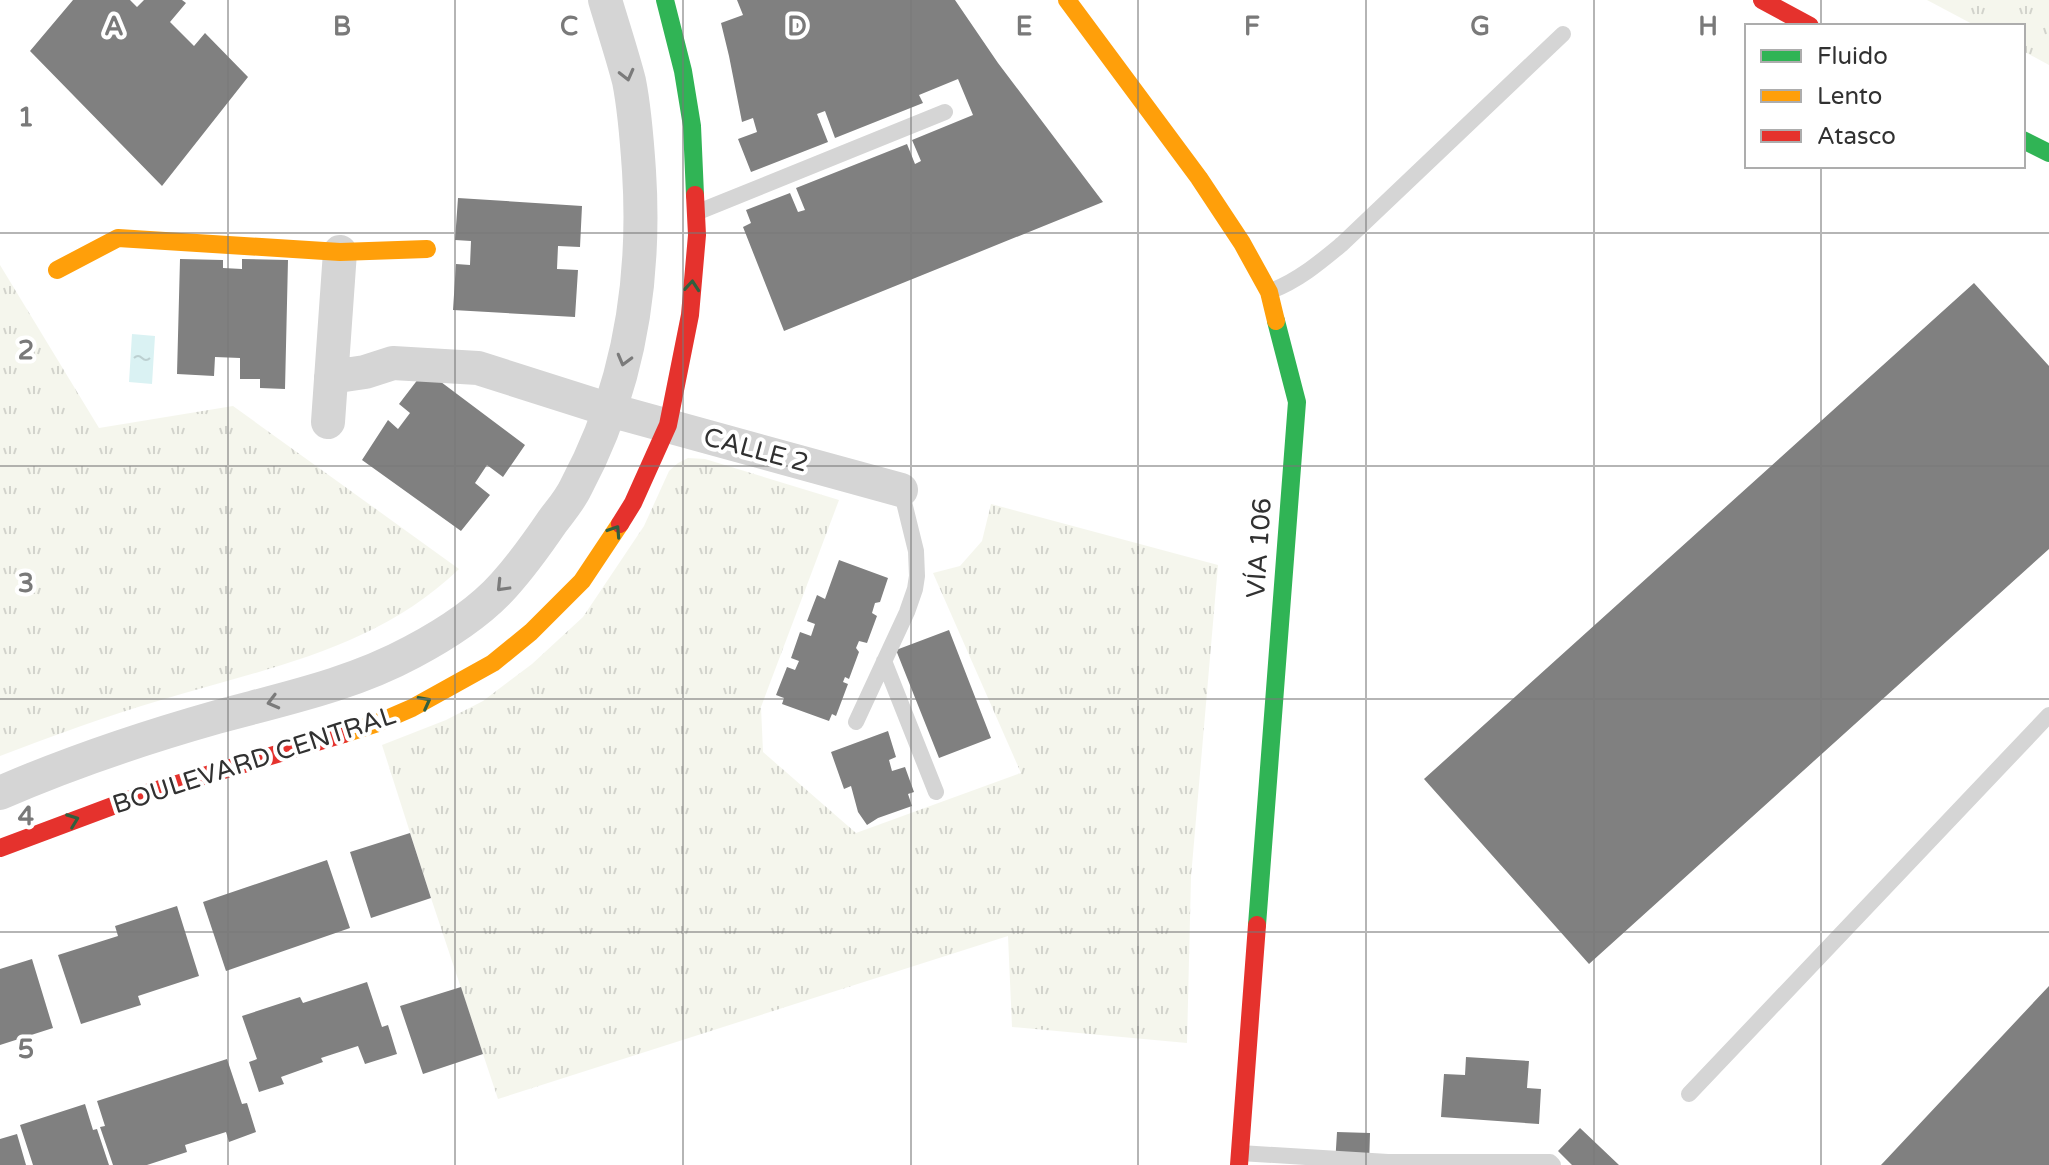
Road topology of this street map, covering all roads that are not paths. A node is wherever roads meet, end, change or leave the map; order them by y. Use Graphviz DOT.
graph roads {
  1 [pos="605,0"];
  2 [pos="665,0"];
  3 [pos="1067,0"];
  4 [pos="1762,0"];
  5 [pos="1806,24"];
  6 [pos="1563,34"];
  7 [pos="945,112"];
  8 [pos="2025,141"];
  9 [pos="2049,153"];
  10 [pos="696,213"];
  11 [pos="427,249"];
  12 [pos="340,252"];
  13 [pos="57,270"];
  14 [pos="1269,292"];
  15 [pos="331,377"];
  16 [pos="610,410"];
  17 [pos="328,422"];
  18 [pos="668,425"];
  19 [pos="901,490"];
  20 [pos="884,661"];
  21 [pos="2049,715"];
  22 [pos="856,722"];
  23 [pos="936,792"];
  24 [pos="0,793"];
  25 [pos="0,848"];
  26 [pos="1689,1094"];
  27 [pos="1239,1159"];
  28 [pos="1388,1164"];
  29 [pos="1553,1165"];
  1 -- 16 [label="street, BOULEVARD CENTRAL, one-way"];
  2 -- 10 [label="street, BOULEVARD CENTRAL"];
  3 -- 14 [label="street, VÍA 106"];
  4 -- 5 [label="street"];
  6 -- 14 [label="lane"];
  7 -- 10 [label="lane"];
  8 -- 9 [label="street"];
  18 -- 10 [label="street, BOULEVARD CENTRAL, one-way"];
  11 -- 12 [label="street"];
  12 -- 13 [label="street"];
  12 -- 15 [label="street"];
  14 -- 27 [label="street, VÍA 106"];
  15 -- 16 [label="street, CALLE 2"];
  15 -- 17 [label="street"];
  16 -- 18 [label="street, CALLE 2"];
  16 -- 24 [label="street, BOULEVARD CENTRAL, one-way"];
  18 -- 19 [label="street, CALLE 2"];
  25 -- 18 [label="street, BOULEVARD CENTRAL, one-way"];
  19 -- 20 [label="lane"];
  20 -- 22 [label="lane"];
  20 -- 23 [label="lane"];
  21 -- 26 [label="lane"];
  27 -- 28 [label="lane"];
  28 -- 29 [label="lane"];
}
